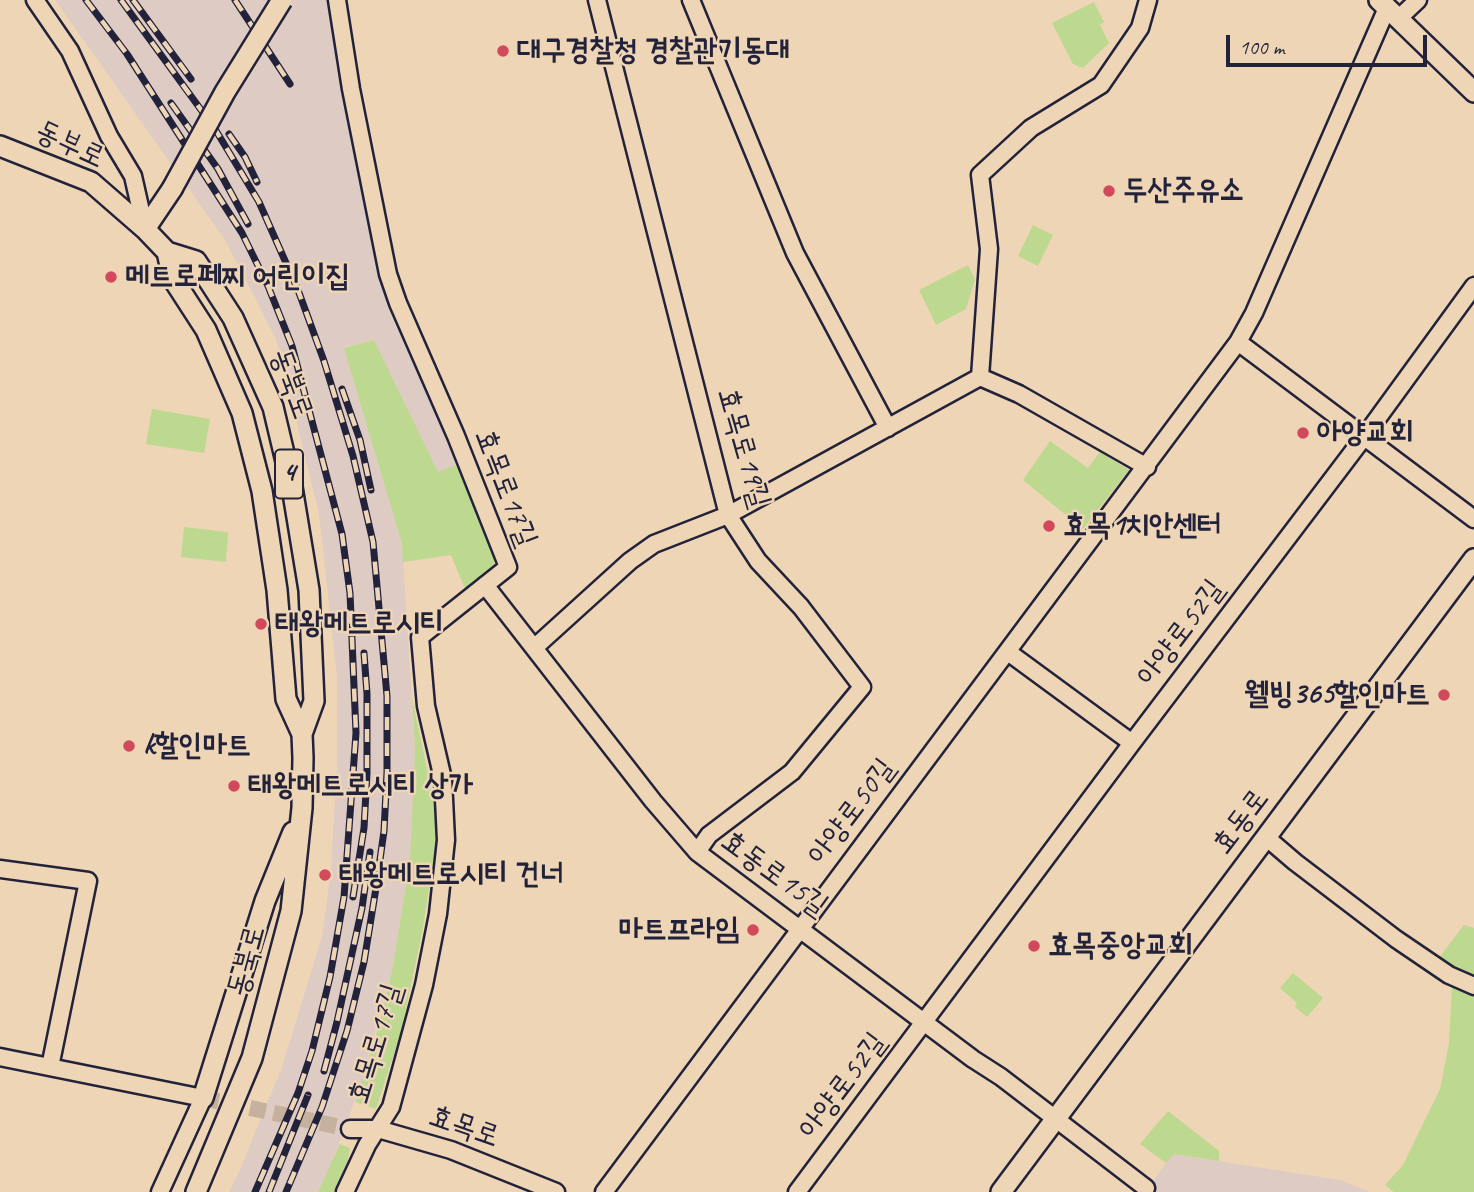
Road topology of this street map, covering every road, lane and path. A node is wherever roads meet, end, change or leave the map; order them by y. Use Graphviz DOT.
graph roads {
  1 [pos="35,0"];
  2 [pos="266,0"];
  3 [pos="282,0"];
  4 [pos="298,0"];
  5 [pos="337,0"];
  6 [pos="597,0"];
  7 [pos="691,0"];
  8 [pos="1148,0"];
  9 [pos="1418,0"];
  10 [pos="1388,9"];
  11 [pos="225,92"];
  12 [pos="1474,92"];
  13 [pos="0,146"];
  14 [pos="145,229"];
  15 [pos="167,253"];
  16 [pos="1474,286"];
  17 [pos="1238,342"];
  18 [pos="979,377"];
  19 [pos="888,428"];
  20 [pos="1364,437"];
  21 [pos="1147,467"];
  22 [pos="728,515"];
  23 [pos="1474,519"];
  24 [pos="1474,559"];
  25 [pos="485,586"];
  26 [pos="534,648"];
  27 [pos="1008,652"];
  28 [pos="302,734"];
  29 [pos="1132,743"];
  30 [pos="302,808"];
  31 [pos="1267,838"];
  32 [pos="697,852"];
  33 [pos="0,869"];
  34 [pos="800,928"];
  35 [pos="1474,985"];
  36 [pos="926,1022"];
  37 [pos="0,1057"];
  38 [pos="50,1067"];
  39 [pos="203,1098"];
  40 [pos="1056,1121"];
  41 [pos="351,1129"];
  42 [pos="378,1129"];
  43 [pos="1146,1188"];
  44 [pos="160,1192"];
  45 [pos="196,1192"];
  46 [pos="345,1192"];
  47 [pos="556,1192"];
  48 [pos="604,1192"];
  49 [pos="797,1192"];
  50 [pos="1001,1192"];
  1 -- 14 [label="street"];
  2 -- 11 [label="main road, bridge"];
  3 -- 11 [label="main road, bridge"];
  4 -- 11 [label="main road, bridge"];
  5 -- 25 [label="street, 효목로17길"];
  6 -- 22 [label="street, 효목로19길"];
  7 -- 19 [label="street"];
  8 -- 18 [label="street"];
  9 -- 10 [label="street"];
  10 -- 12 [label="main road"];
  10 -- 17 [label="street, 아양로50길"];
  11 -- 14 [label="main road, bridge"];
  13 -- 14 [label="main road, 동부로"];
  14 -- 15 [label="main road, 동북로 / 4"];
  15 -- 28 [label="main road, 동북로 / 4"];
  15 -- 28 [label="main road, 동북로 / 4"];
  16 -- 20 [label="street, 아양로52길"];
  17 -- 20 [label="street"];
  17 -- 21 [label="street, 아양로50길"];
  18 -- 19 [label="street"];
  18 -- 21 [label="street"];
  19 -- 22 [label="street"];
  20 -- 23 [label="street"];
  20 -- 29 [label="street, 아양로52길"];
  21 -- 27 [label="street, 아양로50길"];
  22 -- 26 [label="street"];
  22 -- 32 [label="street, 효목로19길"];
  24 -- 31 [label="main road, 효동로"];
  25 -- 26 [label="street, 효동로15길"];
  25 -- 42 [label="street, 효목로17길"];
  26 -- 32 [label="street, 효동로15길"];
  27 -- 29 [label="street"];
  27 -- 34 [label="street, 아양로50길"];
  28 -- 30 [label="main road, 동북로 / 4"];
  29 -- 36 [label="street, 아양로52길"];
  30 -- 39 [label="main road"];
  30 -- 45 [label="main road, 동북로 / 4"];
  31 -- 35 [label="street"];
  31 -- 40 [label="main road, 효동로"];
  32 -- 34 [label="street, 효동로15길"];
  33 -- 38 [label="street"];
  34 -- 36 [label="street, 효동로15길"];
  34 -- 48 [label="street, 아양로50길"];
  36 -- 40 [label="street, 효동로15길"];
  36 -- 49 [label="street, 아양로52길"];
  37 -- 38 [label="street"];
  38 -- 39 [label="street"];
  39 -- 44 [label="street"];
  40 -- 43 [label="street"];
  40 -- 50 [label="main road, 효동로"];
  41 -- 42 [label="street, 효목로"];
  42 -- 46 [label="street"];
  42 -- 47 [label="street, 효목로"];
}
